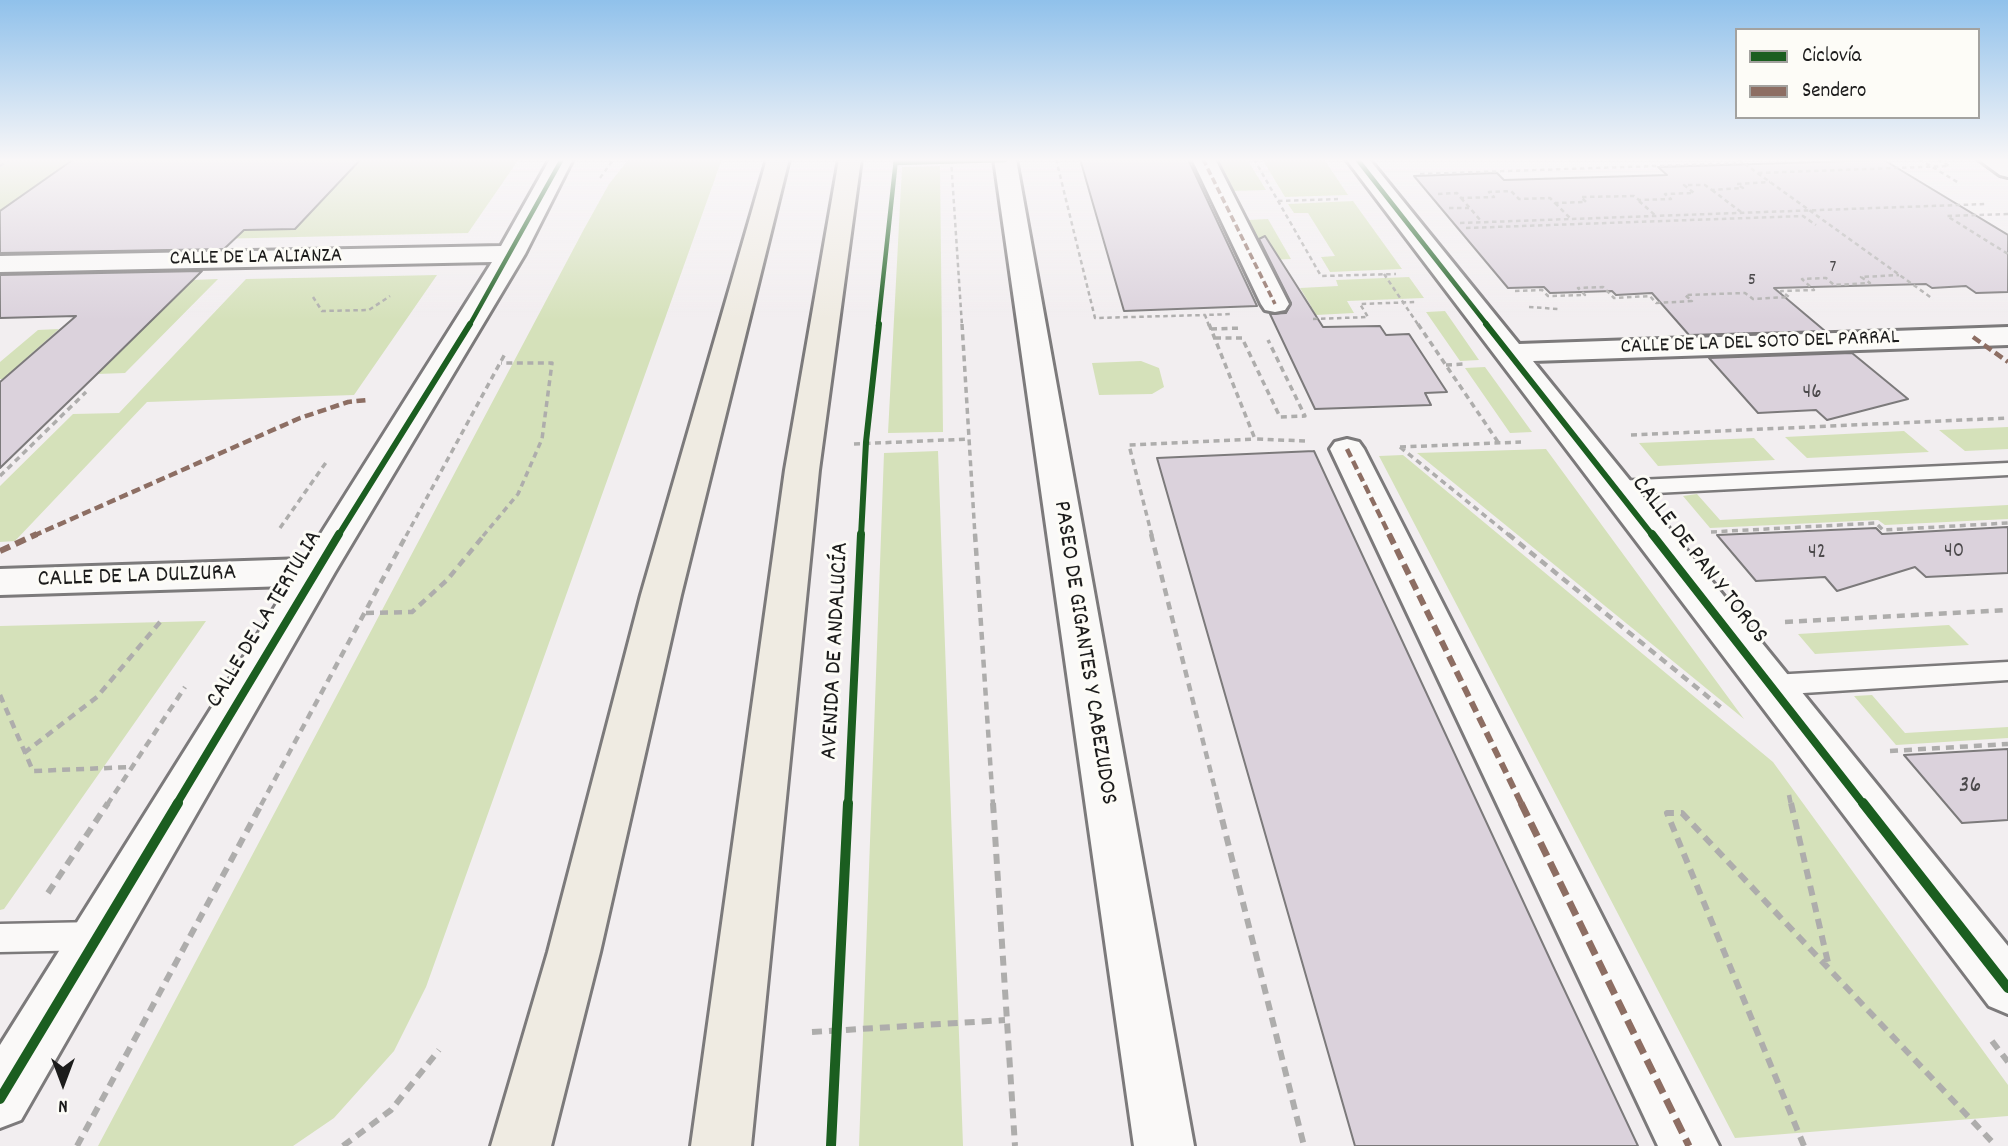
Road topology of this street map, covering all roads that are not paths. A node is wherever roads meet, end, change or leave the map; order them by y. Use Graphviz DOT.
graph roads {
  1 [pos="534,212"];
  2 [pos="542,212"];
  3 [pos="764,212"];
  4 [pos="842,212"];
  5 [pos="1014,212"];
  6 [pos="1230,212"];
  7 [pos="1399,212"];
  8 [pos="512,254"];
  9 [pos="0,264"];
  10 [pos="1275,304"];
  11 [pos="2008,336"];
  12 [pos="1973,337"];
  13 [pos="1512,353"];
  14 [pos="2008,362"];
  15 [pos="1347,449"];
  16 [pos="2008,469"];
  17 [pos="1616,488"];
  18 [pos="316,572"];
  19 [pos="0,582"];
  20 [pos="2008,671"];
  21 [pos="1772,685"];
  22 [pos="100,936"];
  23 [pos="8,938"];
  24 [pos="2008,988"];
  25 [pos="0,1099"];
  26 [pos="521,1146"];
  27 [pos="721,1146"];
  28 [pos="1164,1146"];
  29 [pos="1689,1146"];
  1 -- 8 [label="street, CALLE DE LA TERTULIA"];
  2 -- 8 [label="street, CALLE DE LA TERTULIA"];
  3 -- 26 [label="main road"];
  4 -- 27 [label="main road, AVENIDA DE ANDALUCÍA"];
  5 -- 28 [label="street, PASEO DE GIGANTES Y CABEZUDOS"];
  6 -- 10 [label="street"];
  7 -- 13 [label="street, CALLE DE PAN Y TOROS"];
  8 -- 9 [label="street, CALLE DE LA ALIANZA"];
  8 -- 18 [label="street, CALLE DE LA TERTULIA"];
  11 -- 12 [label="street, CALLE DE LA DEL SOTO DEL PARRAL"];
  12 -- 13 [label="street, CALLE DE LA DEL SOTO DEL PARRAL"];
  12 -- 14 [label="street"];
  13 -- 17 [label="street, CALLE DE PAN Y TOROS"];
  15 -- 29 [label="street"];
  16 -- 17 [label="lane"];
  17 -- 21 [label="street, CALLE DE PAN Y TOROS"];
  18 -- 19 [label="street, CALLE DE LA DULZURA"];
  18 -- 22 [label="street, CALLE DE LA TERTULIA"];
  20 -- 21 [label="lane"];
  21 -- 24 [label="street, CALLE DE PAN Y TOROS"];
  22 -- 23 [label="lane"];
  22 -- 25 [label="street, CALLE DE LA TERTULIA"];
}
